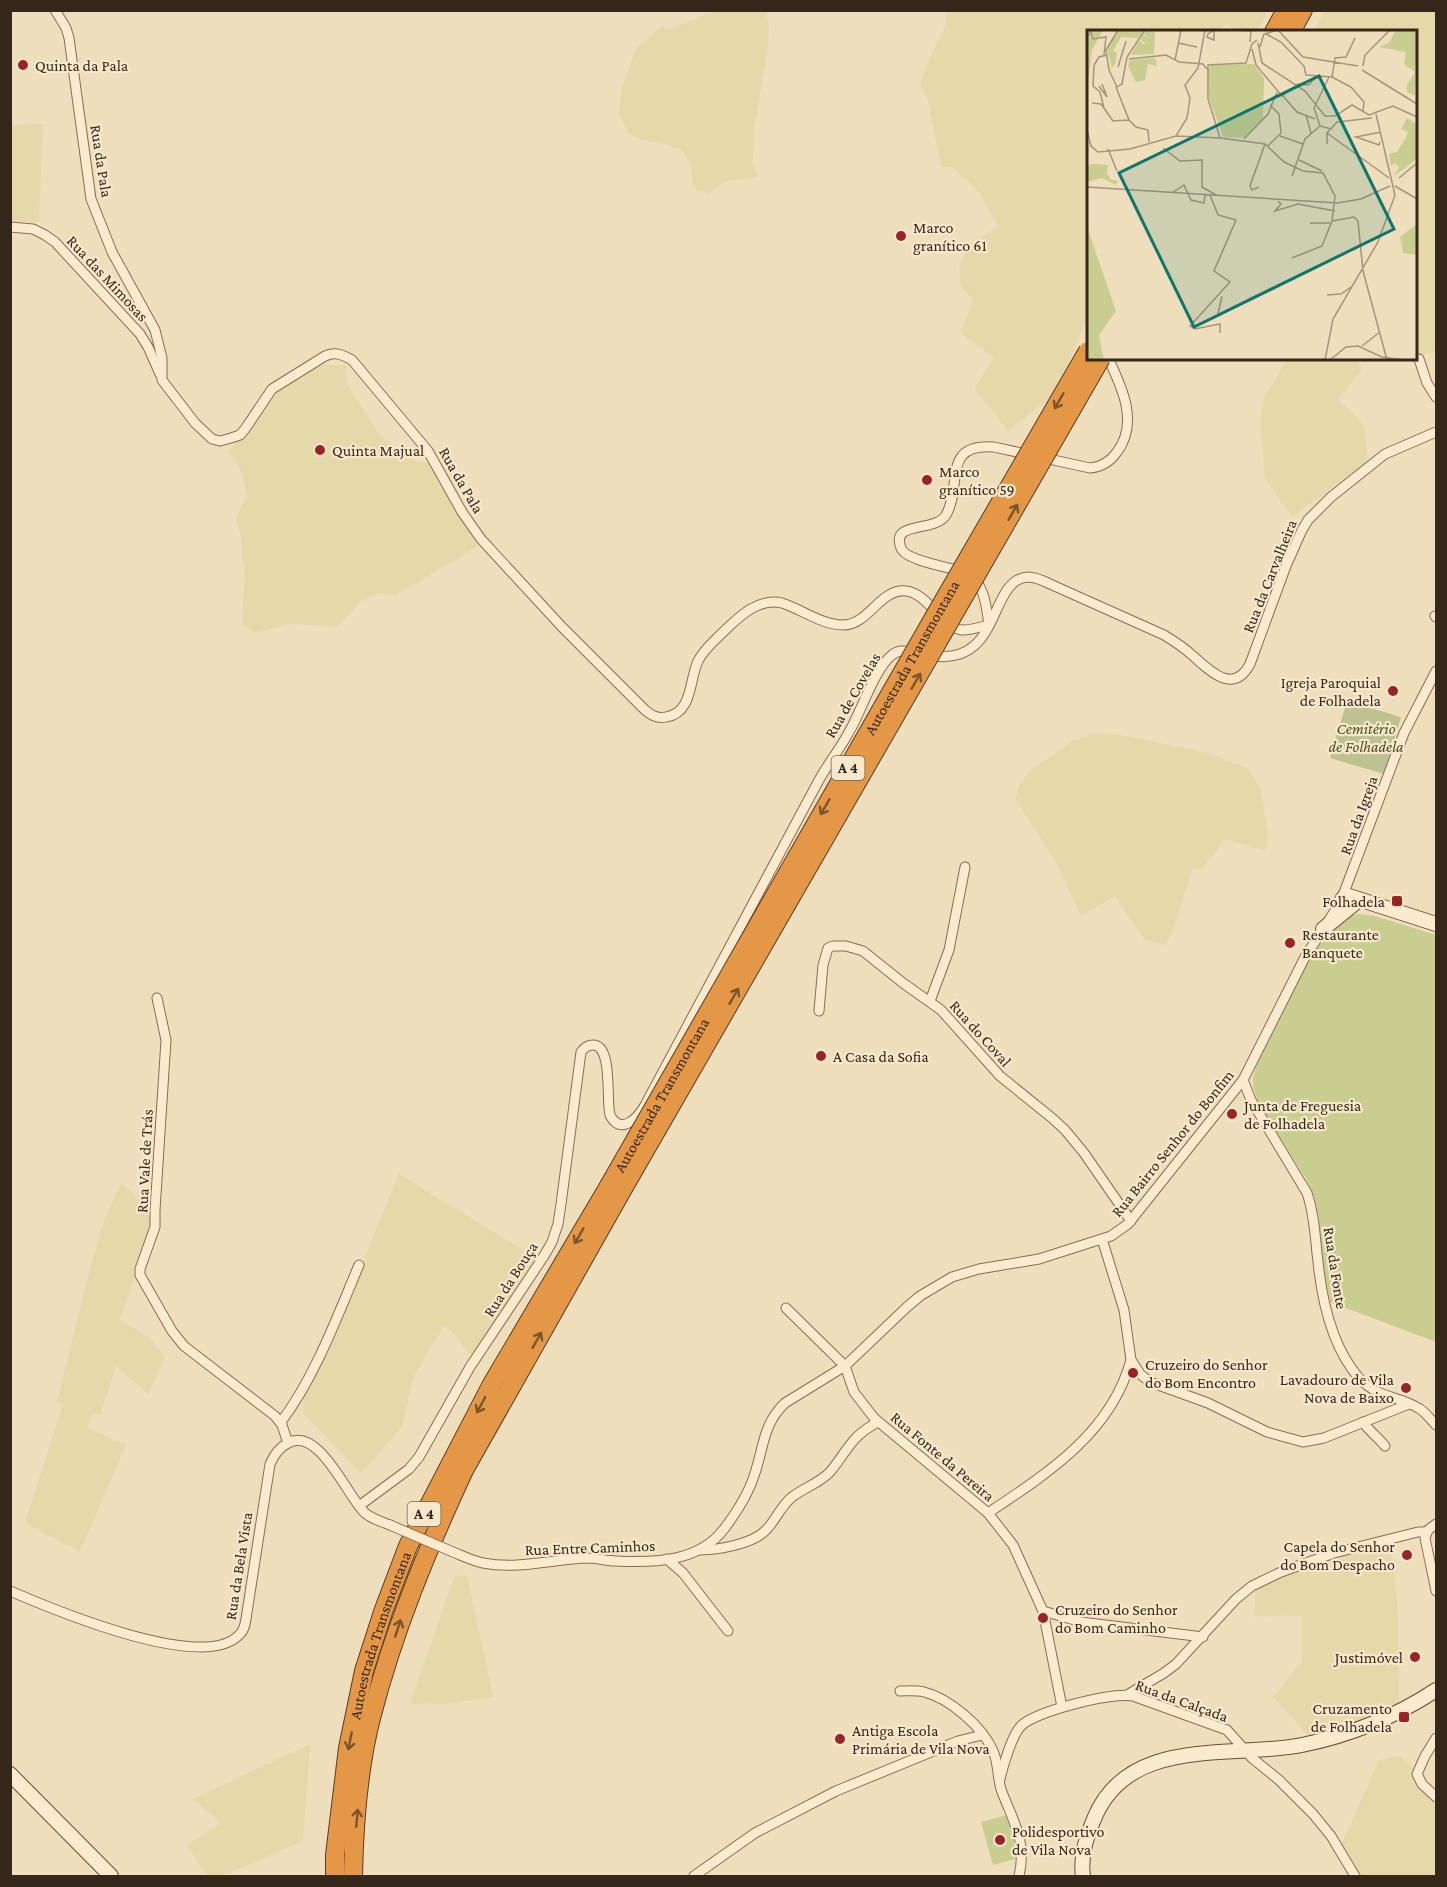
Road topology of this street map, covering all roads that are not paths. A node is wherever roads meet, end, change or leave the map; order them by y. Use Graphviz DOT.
graph roads {
  1 [pos="55,10"];
  2 [pos="1286,10"];
  3 [pos="1303,10"];
  4 [pos="1275,30"];
  5 [pos="1292,30"];
  6 [pos="10,227"];
  7 [pos="1087,354"];
  8 [pos="1419,359"];
  9 [pos="1100,360"];
  10 [pos="1109,360"];
  11 [pos="161,377"];
  12 [pos="1437,397"];
  13 [pos="1437,432"];
  14 [pos="989,625"];
  15 [pos="1253,656"];
  16 [pos="1437,671"];
  17 [pos="965,867"];
  18 [pos="1347,897"];
  19 [pos="1437,924"];
  20 [pos="1323,929"];
  21 [pos="157,998"];
  22 [pos="930,1000"];
  23 [pos="819,1011"];
  24 [pos="1243,1080"];
  25 [pos="644,1107"];
  26 [pos="615,1189"];
  27 [pos="1131,1221"];
  28 [pos="1102,1239"];
  29 [pos="358,1265"];
  30 [pos="786,1308"];
  31 [pos="1131,1360"];
  32 [pos="844,1366"];
  33 [pos="1147,1379"];
  34 [pos="1121,1386"];
  35 [pos="1409,1404"];
  36 [pos="281,1422"];
  37 [pos="878,1422"];
  38 [pos="1363,1422"];
  39 [pos="1437,1425"];
  40 [pos="288,1443"];
  41 [pos="1385,1446"];
  42 [pos="359,1506"];
  43 [pos="988,1513"];
  44 [pos="1437,1524"];
  45 [pos="1427,1532"];
  46 [pos="700,1550"];
  47 [pos="667,1559"];
  48 [pos="10,1591"];
  49 [pos="1437,1591"];
  50 [pos="1043,1611"];
  51 [pos="728,1631"];
  52 [pos="1203,1637"];
  53 [pos="1437,1690"];
  54 [pos="900,1691"];
  55 [pos="1127,1695"];
  56 [pos="1062,1707"];
  57 [pos="982,1735"];
  58 [pos="1437,1738"];
  59 [pos="1244,1750"];
  60 [pos="10,1774"];
  61 [pos="1000,1779"];
  62 [pos="1437,1797"];
  63 [pos="111,1876"];
  64 [pos="335,1876"];
  65 [pos="353,1876"];
  66 [pos="694,1876"];
  67 [pos="1019,1876"];
  68 [pos="1083,1876"];
  69 [pos="1355,1876"];
  1 -- 11 [label="street, Rua da Pala"];
  2 -- 4 [label="highway"];
  3 -- 5 [label="highway"];
  6 -- 11 [label="street, Rua das Mimosas"];
  7 -- 26 [label="highway, Autoestrada Transmontana / A 4, one-way, bridge"];
  8 -- 12 [label="street"];
  26 -- 9 [label="highway, Autoestrada Transmontana / A 4, one-way, bridge"];
  10 -- 14 [label="street"];
  11 -- 14 [label="street, Rua da Pala"];
  13 -- 15 [label="street, Rua da Carvalheira"];
  14 -- 15 [label="street, Rua de Covelas"];
  14 -- 25 [label="street, Rua de Covelas"];
  16 -- 18 [label="street, Rua da Igreja"];
  17 -- 22 [label="street"];
  18 -- 19 [label="main road"];
  18 -- 20 [label="main road"];
  20 -- 24 [label="street, Rua Bairro Senhor do Bonfim"];
  21 -- 36 [label="street, Rua Vale de Trás"];
  22 -- 23 [label="street, Rua do Coval"];
  22 -- 27 [label="street, Rua do Coval"];
  24 -- 27 [label="street, Rua Bairro Senhor do Bonfim"];
  24 -- 35 [label="street, Rua da Fonte"];
  25 -- 42 [label="street, Rua da Bouça"];
  26 -- 64 [label="highway, Autoestrada Transmontana / A 4, one-way"];
  65 -- 26 [label="highway, Autoestrada Transmontana / A 4, one-way"];
  27 -- 28 [label="street, Rua Bairro Senhor do Bonfim"];
  28 -- 31 [label="street"];
  28 -- 32 [label="street, Rua Bairro Senhor do Bonfim"];
  29 -- 36 [label="street"];
  30 -- 32 [label="street"];
  31 -- 33 [label="street"];
  31 -- 34 [label="street"];
  32 -- 37 [label="street, Rua Fonte da Pereira"];
  32 -- 46 [label="street, Rua Entre Caminhos"];
  33 -- 34 [label="street"];
  33 -- 38 [label="street"];
  34 -- 43 [label="street"];
  35 -- 38 [label="street"];
  35 -- 39 [label="street, Rua da Fonte"];
  36 -- 40 [label="street"];
  37 -- 43 [label="street, Rua Fonte da Pereira"];
  37 -- 46 [label="street"];
  38 -- 41 [label="street"];
  40 -- 42 [label="street"];
  40 -- 48 [label="street, Rua da Bela Vista"];
  42 -- 47 [label="street, Rua Entre Caminhos, bridge"];
  43 -- 50 [label="street, Rua Fonte da Pereira"];
  44 -- 45 [label="street"];
  45 -- 49 [label="street"];
  45 -- 52 [label="street"];
  46 -- 47 [label="street, Rua Entre Caminhos"];
  47 -- 51 [label="street"];
  50 -- 52 [label="street"];
  50 -- 56 [label="street, Rua Fonte da Pereira"];
  52 -- 55 [label="street"];
  53 -- 59 [label="main road"];
  54 -- 57 [label="street"];
  55 -- 56 [label="street, Rua da Calçada"];
  55 -- 59 [label="street, Rua da Calçada"];
  56 -- 61 [label="street, Rua da Calçada"];
  57 -- 61 [label="street"];
  57 -- 66 [label="street"];
  58 -- 62 [label="street"];
  59 -- 68 [label="main road"];
  59 -- 69 [label="street, Rua da Calçada"];
  60 -- 63 [label="main road"];
  61 -- 67 [label="street"];
}
